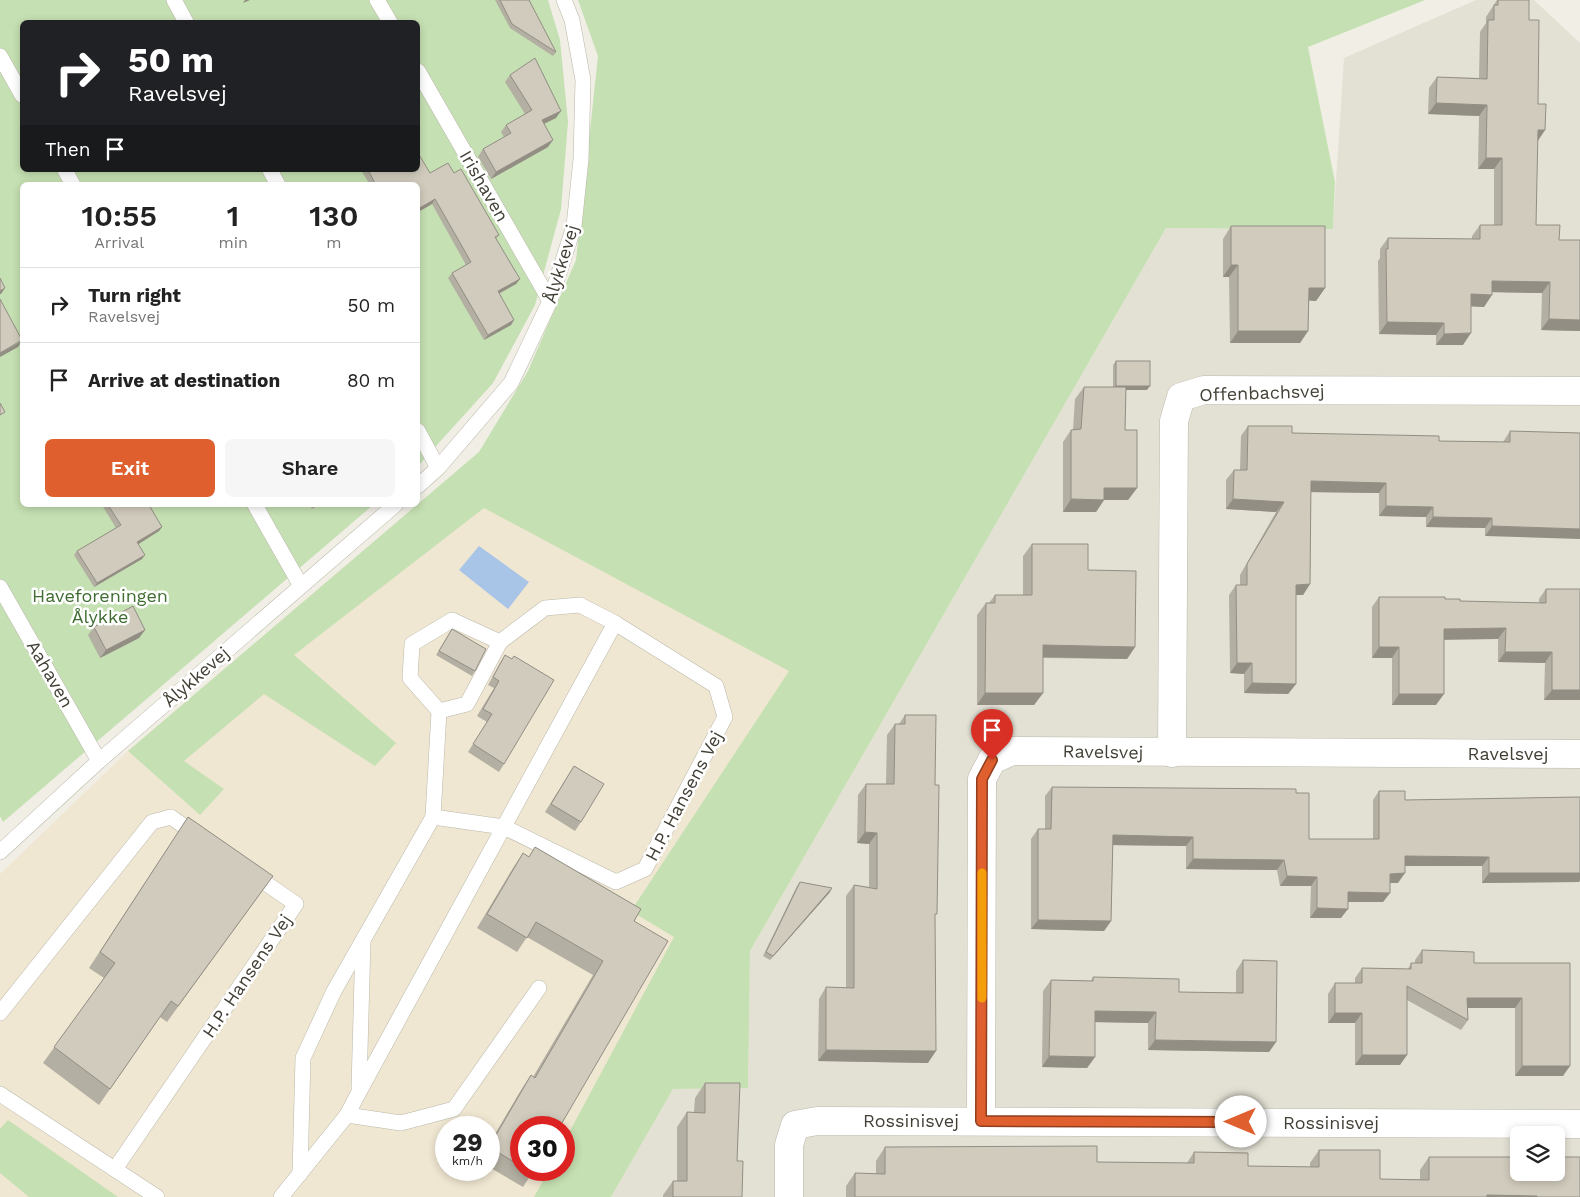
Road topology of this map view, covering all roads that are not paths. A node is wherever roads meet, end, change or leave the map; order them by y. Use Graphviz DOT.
graph roads {
  1 [pos="174,0"];
  2 [pos="377,0"];
  3 [pos="564,0"];
  4 [pos="185,20"];
  5 [pos="389,20"];
  6 [pos="0,56"];
  7 [pos="420,74"];
  8 [pos="20,91"];
  9 [pos="550,301"];
  10 [pos="1580,391"];
  11 [pos="420,435"];
  12 [pos="438,468"];
  13 [pos="420,484"];
  14 [pos="256,507"];
  15 [pos="393,507"];
  16 [pos="301,586"];
  17 [pos="0,587"];
  18 [pos="615,623"];
  19 [pos="500,642"];
  20 [pos="439,711"];
  21 [pos="1172,753"];
  22 [pos="1580,754"];
  23 [pos="99,761"];
  24 [pos="433,817"];
  25 [pos="504,827"];
  26 [pos="210,844"];
  27 [pos="0,852"];
  28 [pos="241,866"];
  29 [pos="363,940"];
  30 [pos="539,988"];
  31 [pos="0,1013"];
  32 [pos="359,1092"];
  33 [pos="0,1094"];
  34 [pos="347,1115"];
  35 [pos="981,1121"];
  36 [pos="1580,1124"];
  37 [pos="115,1169"];
  38 [pos="300,1174"];
  39 [pos="157,1197"];
  40 [pos="281,1197"];
  41 [pos="789,1197"];
  1 -- 4 [label="lane"];
  2 -- 5 [label="lane"];
  3 -- 9 [label="lane, Ålykkevej"];
  6 -- 8 [label="lane"];
  7 -- 9 [label="lane, Irishaven"];
  9 -- 12 [label="lane, Ålykkevej"];
  10 -- 21 [label="street, Offenbachsvej"];
  11 -- 12 [label="lane"];
  12 -- 13 [label="lane, Ålykkevej"];
  14 -- 16 [label="lane"];
  15 -- 16 [label="lane, Ålykkevej"];
  16 -- 23 [label="lane, Ålykkevej"];
  17 -- 23 [label="lane, Aahaven"];
  18 -- 19 [label="lane, H.P. Hansens Vej"];
  18 -- 25 [label="lane"];
  18 -- 25 [label="lane, H.P. Hansens Vej"];
  19 -- 20 [label="lane, H.P. Hansens Vej"];
  19 -- 20 [label="lane"];
  20 -- 24 [label="lane"];
  21 -- 22 [label="street, Ravelsvej"];
  21 -- 35 [label="street, Ravelsvej"];
  23 -- 27 [label="lane, Ålykkevej"];
  24 -- 25 [label="lane, H.P. Hansens Vej"];
  24 -- 29 [label="lane"];
  25 -- 32 [label="lane"];
  26 -- 31 [label="lane"];
  28 -- 37 [label="lane, H.P. Hansens Vej"];
  29 -- 32 [label="lane"];
  29 -- 38 [label="lane"];
  30 -- 34 [label="lane"];
  32 -- 34 [label="lane"];
  33 -- 37 [label="lane"];
  34 -- 38 [label="lane"];
  35 -- 36 [label="street, Rossinisvej"];
  35 -- 41 [label="street, Rossinisvej"];
  37 -- 39 [label="lane"];
  38 -- 40 [label="lane"];
}
